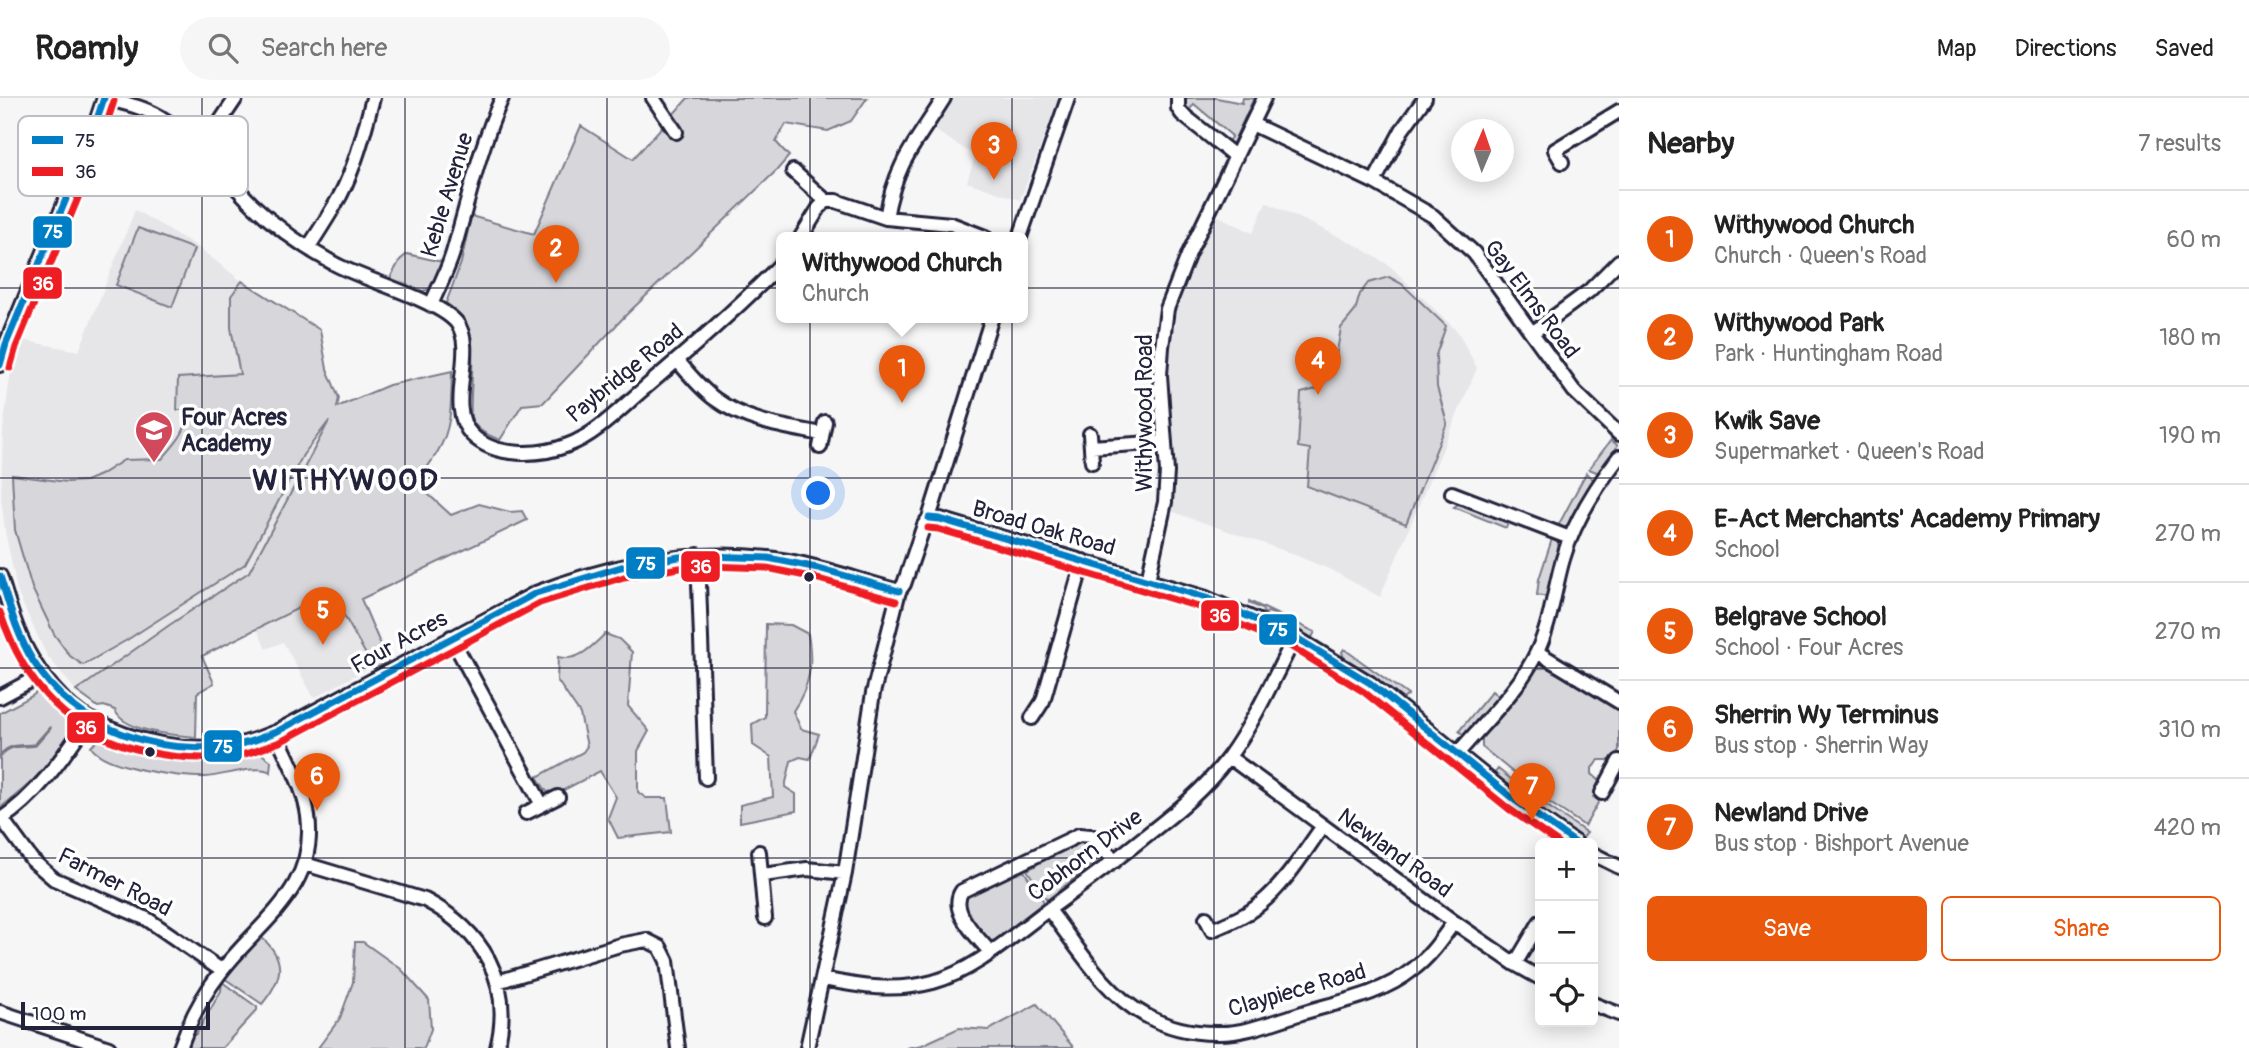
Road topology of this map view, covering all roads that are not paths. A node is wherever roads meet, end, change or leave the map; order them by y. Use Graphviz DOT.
graph roads {
  1 [pos="104,98"];
  2 [pos="236,98"];
  3 [pos="373,98"];
  4 [pos="502,98"];
  5 [pos="653,98"];
  6 [pos="944,98"];
  7 [pos="1069,98"];
  8 [pos="1178,98"];
  9 [pos="1264,98"];
  10 [pos="1425,98"];
  11 [pos="1619,111"];
  12 [pos="98,116"];
  13 [pos="159,116"];
  14 [pos="224,116"];
  15 [pos="1252,124"];
  16 [pos="676,132"];
  17 [pos="1236,157"];
  18 [pos="1562,162"];
  19 [pos="793,171"];
  20 [pos="1374,183"];
  21 [pos="67,196"];
  22 [pos="245,196"];
  23 [pos="826,201"];
  24 [pos="886,218"];
  25 [pos="804,232"];
  26 [pos="970,232"];
  27 [pos="1022,232"];
  28 [pos="309,248"];
  29 [pos="1619,261"];
  30 [pos="776,269"];
  31 [pos="431,305"];
  32 [pos="990,323"];
  33 [pos="1532,332"];
  34 [pos="677,360"];
  35 [pos="0,365"];
  36 [pos="822,434"];
  37 [pos="1619,434"];
  38 [pos="1165,442"];
  39 [pos="1619,457"];
  40 [pos="1092,462"];
  41 [pos="1452,493"];
  42 [pos="929,518"];
  43 [pos="1570,538"];
  44 [pos="698,555"];
  45 [pos="1083,561"];
  46 [pos="0,576"];
  47 [pos="1148,580"];
  48 [pos="899,591"];
  49 [pos="451,637"];
  50 [pos="1295,638"];
  51 [pos="1537,652"];
  52 [pos="43,674"];
  53 [pos="0,696"];
  54 [pos="1619,702"];
  55 [pos="1032,718"];
  56 [pos="89,719"];
  57 [pos="276,732"];
  58 [pos="1458,753"];
  59 [pos="1229,757"];
  60 [pos="1619,761"];
  61 [pos="706,778"];
  62 [pos="1602,793"];
  63 [pos="558,797"];
  64 [pos="542,805"];
  65 [pos="526,813"];
  66 [pos="1,819"];
  67 [pos="1323,826"];
  68 [pos="1569,838"];
  69 [pos="759,852"];
  70 [pos="1598,856"];
  71 [pos="1115,861"];
  72 [pos="305,864"];
  73 [pos="1619,867"];
  74 [pos="845,873"];
  75 [pos="763,875"];
  76 [pos="1049,910"];
  77 [pos="765,918"];
  78 [pos="1454,922"];
  79 [pos="1535,930"];
  80 [pos="1217,943"];
  81 [pos="990,952"];
  82 [pos="1515,964"];
  83 [pos="221,970"];
  84 [pos="1535,975"];
  85 [pos="823,979"];
  86 [pos="497,982"];
  87 [pos="1598,1006"];
  88 [pos="0,1012"];
  89 [pos="1619,1014"];
  90 [pos="109,1048"];
  91 [pos="180,1048"];
  92 [pos="497,1048"];
  93 [pos="678,1048"];
  94 [pos="807,1048"];
  1 -- 12 [label="street"];
  1 -- 13 [label="street"];
  2 -- 14 [label="street"];
  3 -- 28 [label="street"];
  4 -- 31 [label="street, Keble Avenue"];
  5 -- 16 [label="street"];
  6 -- 24 [label="street"];
  7 -- 27 [label="street"];
  8 -- 17 [label="street"];
  9 -- 15 [label="street, Withywood Road"];
  10 -- 20 [label="street"];
  11 -- 18 [label="street"];
  15 -- 17 [label="street, Withywood Road"];
  15 -- 20 [label="street, Gay Elms Road"];
  17 -- 38 [label="street, Withywood Road"];
  19 -- 23 [label="street"];
  20 -- 33 [label="street, Gay Elms Road"];
  21 -- 35 [label="street"];
  22 -- 28 [label="street"];
  23 -- 24 [label="street"];
  23 -- 25 [label="street"];
  24 -- 26 [label="street"];
  28 -- 31 [label="street"];
  29 -- 33 [label="street"];
  30 -- 34 [label="street, Paybridge Road"];
  31 -- 34 [label="street, Paybridge Road"];
  32 -- 42 [label="street"];
  33 -- 37 [label="street, Gay Elms Road"];
  34 -- 36 [label="street"];
  38 -- 40 [label="street"];
  38 -- 47 [label="street, Withywood Road"];
  39 -- 43 [label="street"];
  41 -- 43 [label="street"];
  42 -- 45 [label="street, Broad Oak Road"];
  42 -- 48 [label="street"];
  43 -- 51 [label="street"];
  44 -- 48 [label="street, Four Acres"];
  44 -- 49 [label="street, Four Acres"];
  44 -- 61 [label="street"];
  45 -- 47 [label="street, Broad Oak Road"];
  45 -- 55 [label="street"];
  46 -- 52 [label="street, Four Acres"];
  47 -- 50 [label="street, Broad Oak Road"];
  48 -- 74 [label="street"];
  49 -- 57 [label="street, Four Acres"];
  49 -- 64 [label="street"];
  50 -- 58 [label="street, Broad Oak Road"];
  50 -- 59 [label="street, Cobhorn Drive"];
  51 -- 54 [label="street"];
  51 -- 58 [label="street"];
  52 -- 53 [label="street"];
  52 -- 56 [label="street, Four Acres"];
  56 -- 57 [label="street, Four Acres"];
  56 -- 66 [label="street"];
  57 -- 72 [label="street"];
  58 -- 68 [label="street, Broad Oak Road"];
  59 -- 67 [label="street, Newland Road"];
  59 -- 71 [label="street, Cobhorn Drive"];
  60 -- 62 [label="street"];
  63 -- 64 [label="street"];
  64 -- 65 [label="street"];
  66 -- 83 [label="street, Farmer Road"];
  67 -- 78 [label="street, Newland Road"];
  67 -- 80 [label="street"];
  69 -- 75 [label="street"];
  70 -- 73 [label="street"];
  71 -- 76 [label="street, Cobhorn Drive"];
  71 -- 81 [label="street"];
  72 -- 83 [label="street"];
  72 -- 86 [label="street"];
  74 -- 75 [label="street"];
  74 -- 85 [label="street"];
  75 -- 77 [label="street"];
  76 -- 78 [label="street, Claypiece Road"];
  76 -- 81 [label="street, Cobhorn Drive"];
  78 -- 82 [label="street, Newland Road"];
  79 -- 82 [label="street"];
  81 -- 85 [label="street, Cobhorn Drive"];
  82 -- 84 [label="street, Newland Road"];
  83 -- 91 [label="street"];
  85 -- 94 [label="street"];
  86 -- 92 [label="street"];
  86 -- 93 [label="street"];
  87 -- 89 [label="street"];
  88 -- 90 [label="street"];
}
